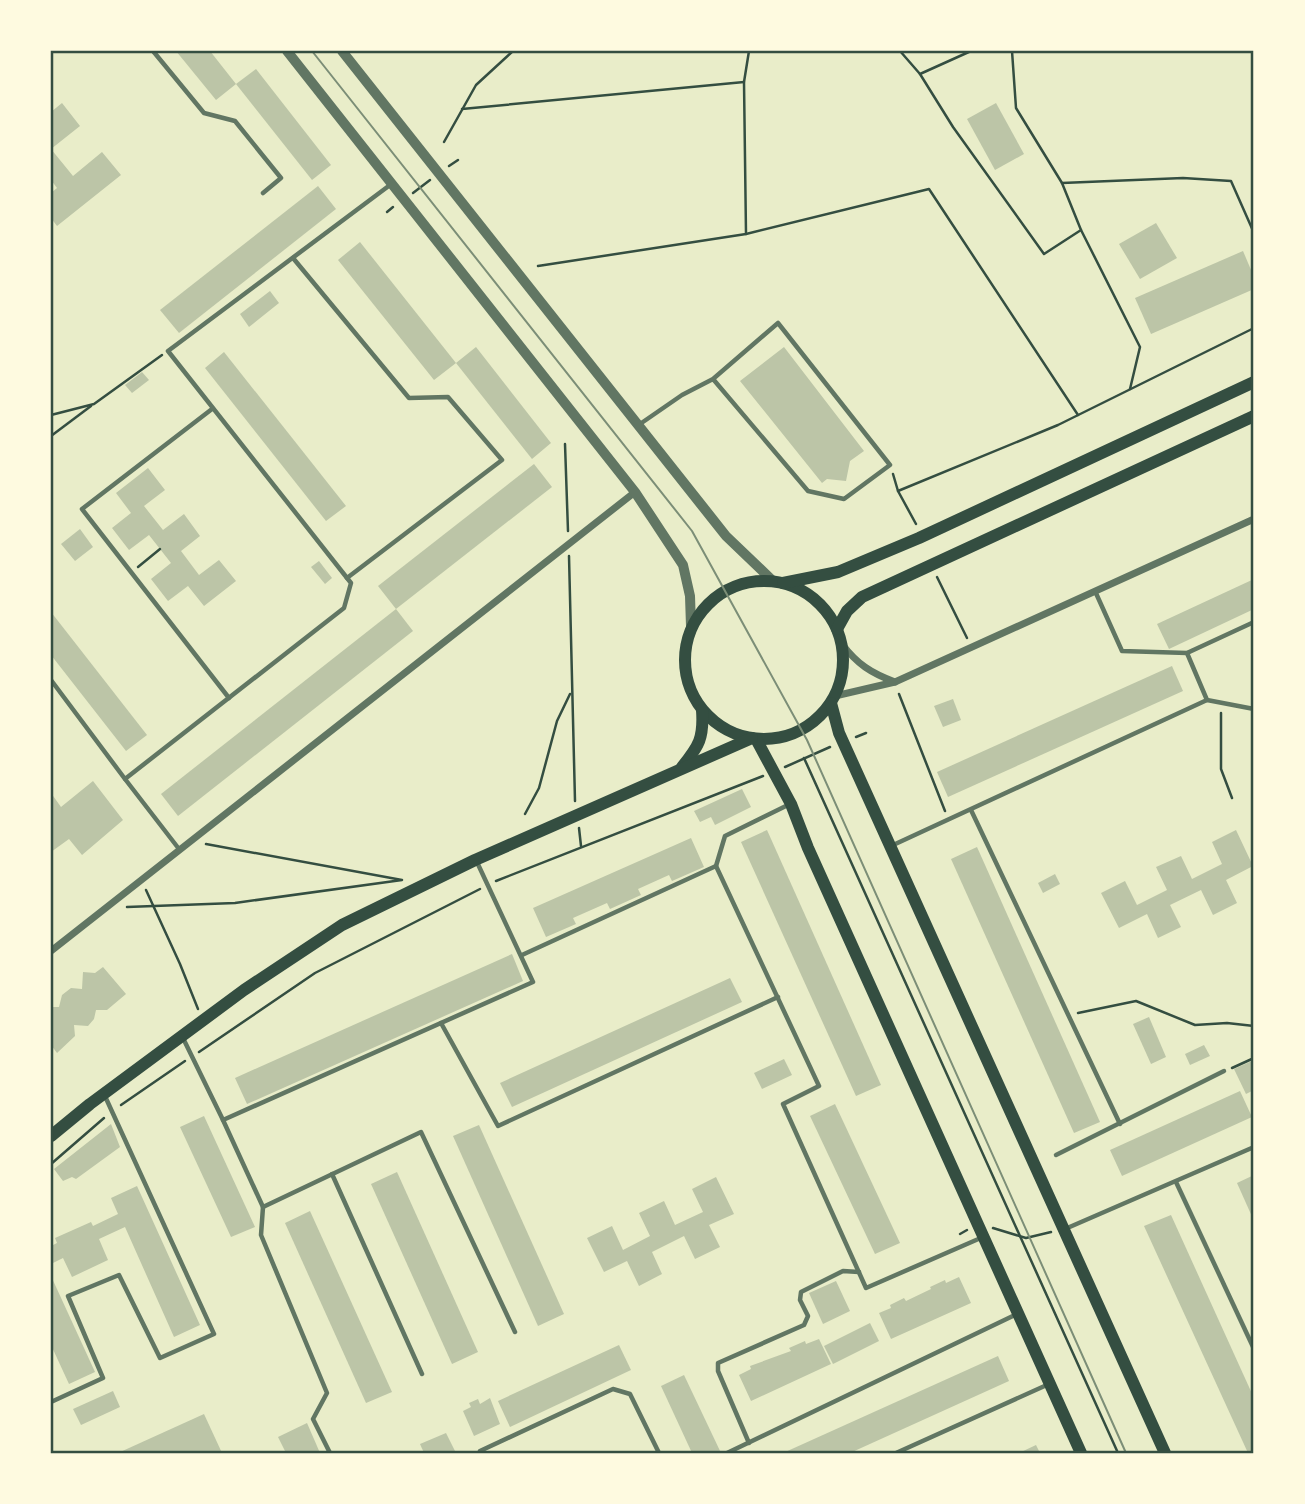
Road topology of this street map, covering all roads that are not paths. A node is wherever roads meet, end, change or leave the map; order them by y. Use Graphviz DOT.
graph roads {
  1 [pos="153,51"];
  2 [pos="287,51"];
  3 [pos="342,51"];
  4 [pos="391,185"];
  5 [pos="263,193"];
  6 [pos="293,258"];
  7 [pos="713,379"];
  8 [pos="1254,382"];
  9 [pos="212,409"];
  10 [pos="1254,416"];
  11 [pos="639,425"];
  12 [pos="635,492"];
  13 [pos="1254,519"];
  14 [pos="347,578"];
  15 [pos="778,582"];
  16 [pos="1095,591"];
  17 [pos="1254,622"];
  18 [pos="691,626"];
  19 [pos="837,629"];
  20 [pos="842,644"];
  21 [pos="1187,653"];
  22 [pos="51,680"];
  23 [pos="895,682"];
  24 [pos="229,698"];
  25 [pos="833,699"];
  26 [pos="1207,700"];
  27 [pos="1254,709"];
  28 [pos="702,710"];
  29 [pos="754,738"];
  30 [pos="682,768"];
  31 [pos="125,779"];
  32 [pos="791,803"];
  33 [pos="971,810"];
  34 [pos="891,846"];
  35 [pos="179,849"];
  36 [pos="475,860"];
  37 [pos="716,866"];
  38 [pos="51,951"];
  39 [pos="522,955"];
  40 [pos="778,998"];
  41 [pos="441,1023"];
  42 [pos="182,1035"];
  43 [pos="1224,1071"];
  44 [pos="104,1093"];
  45 [pos="223,1120"];
  46 [pos="1120,1124"];
  47 [pos="51,1136"];
  48 [pos="1254,1147"];
  49 [pos="1056,1155"];
  50 [pos="332,1174"];
  51 [pos="1176,1182"];
  52 [pos="263,1207"];
  53 [pos="1064,1229"];
  54 [pos="981,1231"];
  55 [pos="859,1272"];
  56 [pos="1018,1314"];
  57 [pos="515,1332"];
  58 [pos="1254,1349"];
  59 [pos="422,1374"];
  60 [pos="1049,1383"];
  61 [pos="51,1402"];
  62 [pos="749,1443"];
  63 [pos="480,1451"];
  64 [pos="330,1453"];
  65 [pos="659,1453"];
  66 [pos="727,1453"];
  67 [pos="896,1453"];
  68 [pos="1081,1453"];
  69 [pos="1165,1453"];
  1 -- 5 [label="lane"];
  2 -- 4 [label="street"];
  3 -- 11 [label="street"];
  4 -- 6 [label="lane"];
  4 -- 12 [label="street"];
  6 -- 9 [label="lane"];
  6 -- 14 [label="lane"];
  7 -- 7 [label="lane"];
  7 -- 11 [label="lane"];
  8 -- 15 [label="main road"];
  9 -- 14 [label="lane"];
  9 -- 24 [label="lane"];
  10 -- 19 [label="main road"];
  11 -- 15 [label="street"];
  12 -- 18 [label="street"];
  12 -- 35 [label="street"];
  13 -- 16 [label="street"];
  14 -- 24 [label="lane"];
  15 -- 18 [label="main road"];
  15 -- 19 [label="main road"];
  16 -- 21 [label="lane"];
  16 -- 23 [label="street"];
  17 -- 21 [label="lane"];
  18 -- 28 [label="main road"];
  19 -- 20 [label="main road"];
  20 -- 23 [label="street"];
  20 -- 25 [label="main road"];
  21 -- 26 [label="lane"];
  22 -- 31 [label="lane"];
  23 -- 25 [label="street"];
  24 -- 31 [label="lane"];
  25 -- 29 [label="main road"];
  25 -- 34 [label="main road"];
  26 -- 27 [label="lane"];
  26 -- 33 [label="lane"];
  28 -- 29 [label="main road"];
  28 -- 30 [label="main road"];
  29 -- 30 [label="main road"];
  29 -- 32 [label="main road"];
  30 -- 36 [label="main road"];
  31 -- 35 [label="lane"];
  32 -- 37 [label="lane"];
  32 -- 54 [label="main road"];
  33 -- 34 [label="lane"];
  33 -- 46 [label="lane"];
  34 -- 53 [label="main road"];
  35 -- 38 [label="street"];
  36 -- 39 [label="lane"];
  36 -- 42 [label="main road"];
  37 -- 39 [label="lane"];
  37 -- 40 [label="lane"];
  39 -- 41 [label="lane"];
  40 -- 41 [label="lane"];
  40 -- 55 [label="lane"];
  41 -- 45 [label="lane"];
  42 -- 44 [label="main road"];
  42 -- 45 [label="lane"];
  43 -- 46 [label="lane"];
  44 -- 47 [label="main road"];
  44 -- 61 [label="lane"];
  45 -- 52 [label="lane"];
  46 -- 49 [label="lane"];
  48 -- 51 [label="lane"];
  50 -- 52 [label="lane"];
  50 -- 57 [label="lane"];
  50 -- 59 [label="lane"];
  51 -- 53 [label="lane"];
  51 -- 58 [label="lane"];
  52 -- 64 [label="lane"];
  53 -- 69 [label="main road"];
  54 -- 55 [label="lane"];
  54 -- 56 [label="main road"];
  55 -- 62 [label="lane"];
  56 -- 60 [label="main road"];
  56 -- 62 [label="lane"];
  60 -- 67 [label="lane"];
  60 -- 68 [label="main road"];
  62 -- 66 [label="lane"];
  63 -- 65 [label="lane"];
}
